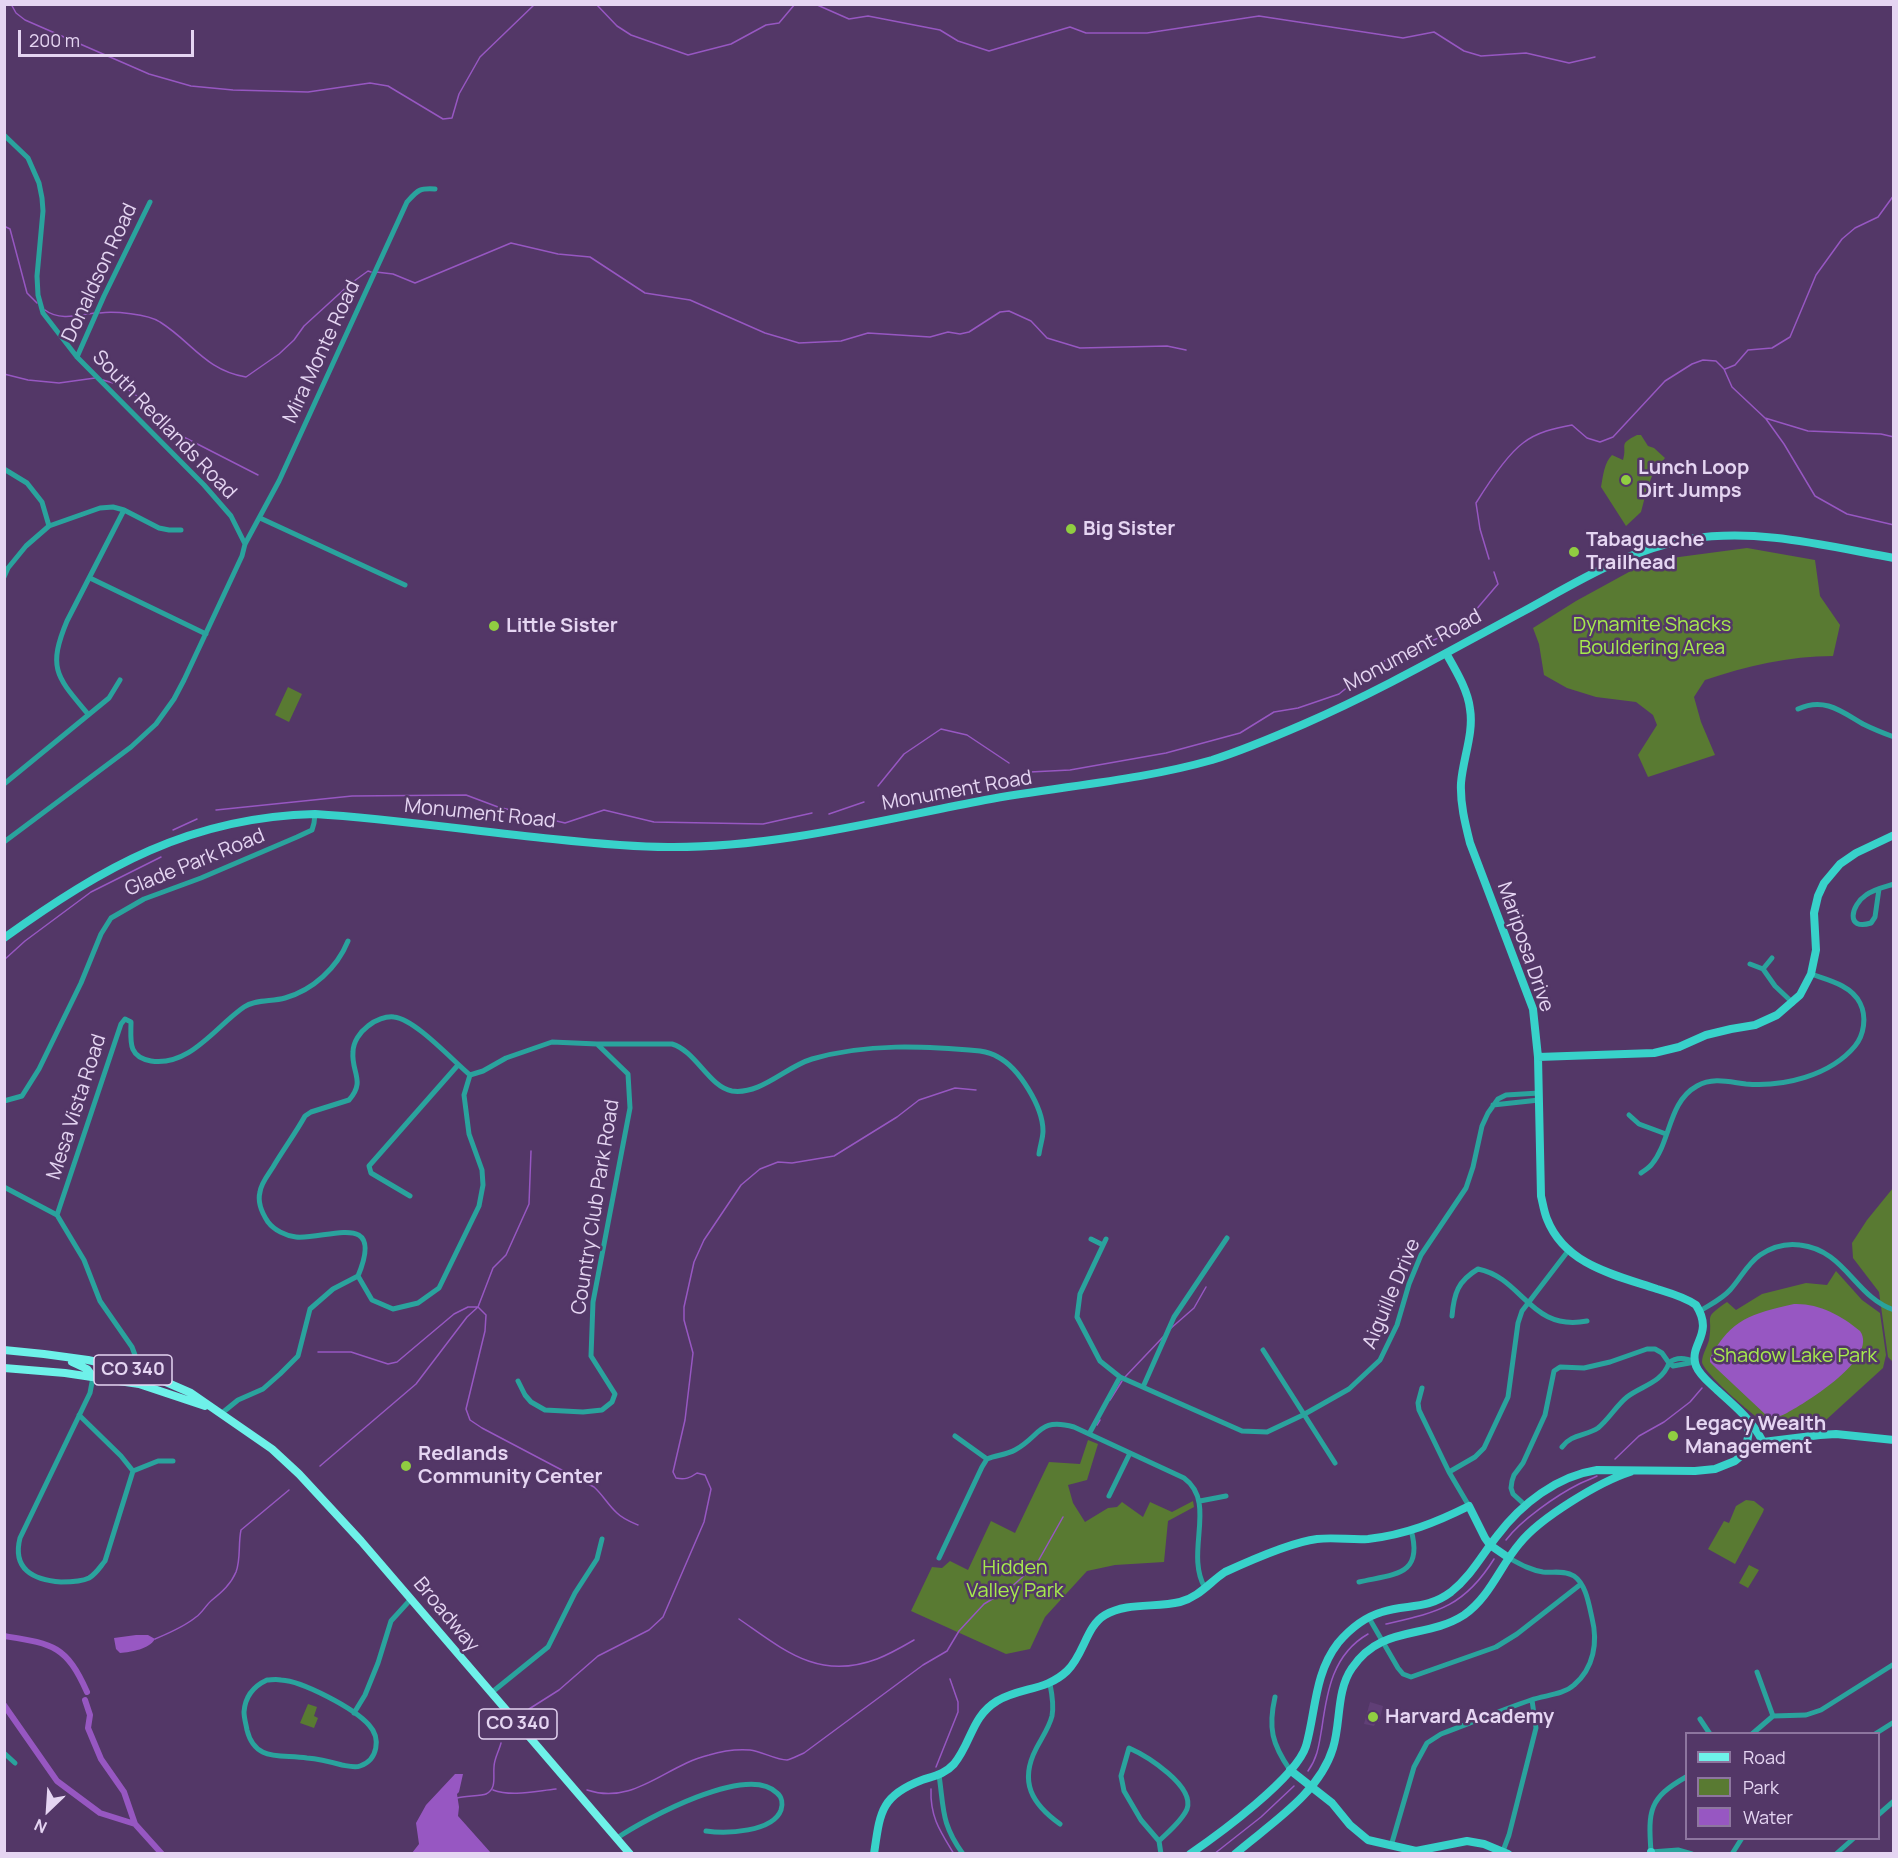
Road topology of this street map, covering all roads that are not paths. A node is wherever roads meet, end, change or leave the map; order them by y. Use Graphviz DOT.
graph roads {
  1 [pos="4,135"];
  2 [pos="435,189"];
  3 [pos="150,202"];
  4 [pos="77,357"];
  5 [pos="4,469"];
  6 [pos="124,510"];
  7 [pos="260,518"];
  8 [pos="49,526"];
  9 [pos="181,530"];
  10 [pos="245,544"];
  11 [pos="1893,558"];
  12 [pos="4,577"];
  13 [pos="90,578"];
  14 [pos="405,585"];
  15 [pos="206,634"];
  16 [pos="1446,653"];
  17 [pos="120,680"];
  18 [pos="1798,709"];
  19 [pos="88,714"];
  20 [pos="1893,737"];
  21 [pos="4,784"];
  22 [pos="315,814"];
  23 [pos="1893,835"];
  24 [pos="4,842"];
  25 [pos="1893,885"];
  26 [pos="1879,889"];
  27 [pos="4,938"];
  28 [pos="348,941"];
  29 [pos="1772,958"];
  30 [pos="1750,964"];
  31 [pos="1763,969"];
  32 [pos="1811,974"];
  33 [pos="1793,1003"];
  34 [pos="597,1044"];
  35 [pos="1538,1057"];
  36 [pos="458,1065"];
  37 [pos="470,1075"];
  38 [pos="1539,1096"];
  39 [pos="4,1101"];
  40 [pos="1629,1115"];
  41 [pos="1666,1134"];
  42 [pos="1039,1154"];
  43 [pos="1641,1173"];
  44 [pos="4,1187"];
  45 [pos="410,1196"];
  46 [pos="57,1215"];
  47 [pos="1227,1238"];
  48 [pos="1091,1239"];
  49 [pos="1568,1251"];
  50 [pos="358,1276"];
  51 [pos="1527,1302"];
  52 [pos="1893,1310"];
  53 [pos="1700,1311"];
  54 [pos="1452,1316"];
  55 [pos="1587,1321"];
  56 [pos="4,1350"];
  57 [pos="1263,1350"];
  58 [pos="35,1353"];
  59 [pos="1695,1362"];
  60 [pos="1669,1363"];
  61 [pos="4,1368"];
  62 [pos="133,1370"];
  63 [pos="93,1377"];
  64 [pos="1120,1377"];
  65 [pos="518,1381"];
  66 [pos="1143,1387"];
  67 [pos="1422,1388"];
  68 [pos="1741,1412"];
  69 [pos="222,1413"];
  70 [pos="79,1414"];
  71 [pos="1303,1415"];
  72 [pos="1089,1434"];
  73 [pos="955,1436"];
  74 [pos="1893,1440"];
  75 [pos="1763,1442"];
  76 [pos="1562,1447"];
  77 [pos="1130,1453"];
  78 [pos="1738,1458"];
  79 [pos="987,1459"];
  80 [pos="173,1461"];
  81 [pos="1335,1463"];
  82 [pos="1634,1470"];
  83 [pos="133,1471"];
  84 [pos="1449,1472"];
  85 [pos="1109,1496"];
  86 [pos="1226,1496"];
  87 [pos="1200,1501"];
  88 [pos="1525,1505"];
  89 [pos="1469,1506"];
  90 [pos="1412,1530"];
  91 [pos="602,1539"];
  92 [pos="1490,1545"];
  93 [pos="939,1558"];
  94 [pos="1509,1558"];
  95 [pos="1359,1582"];
  96 [pos="1581,1584"];
  97 [pos="1205,1588"];
  98 [pos="411,1599"];
  99 [pos="1369,1618"];
  100 [pos="1382,1641"];
  101 [pos="1893,1664"];
  102 [pos="1756,1672"];
  103 [pos="1050,1684"];
  104 [pos="491,1693"];
  105 [pos="1275,1697"];
  106 [pos="1532,1700"];
  107 [pos="354,1713"];
  108 [pos="1773,1716"];
  109 [pos="1700,1719"];
  110 [pos="1893,1722"];
  111 [pos="1709,1732"];
  112 [pos="1754,1732"];
  113 [pos="1878,1732"];
  114 [pos="1305,1748"];
  115 [pos="4,1753"];
  116 [pos="15,1763"];
  117 [pos="1290,1770"];
  118 [pos="939,1775"];
  119 [pos="1299,1776"];
  120 [pos="1685,1778"];
  121 [pos="1312,1786"];
  122 [pos="1893,1801"];
  123 [pos="1880,1813"];
  124 [pos="1060,1824"];
  125 [pos="706,1831"];
  126 [pos="616,1838"];
  127 [pos="1741,1840"];
  128 [pos="1853,1840"];
  129 [pos="1159,1841"];
  130 [pos="1391,1846"];
  131 [pos="629,1852"];
  132 [pos="1505,1852"];
  133 [pos="1651,1853"];
  134 [pos="874,1854"];
  135 [pos="963,1854"];
  136 [pos="1161,1854"];
  137 [pos="1191,1854"];
  138 [pos="1235,1854"];
  139 [pos="1692,1854"];
  140 [pos="1732,1854"];
  141 [pos="1836,1854"];
  1 -- 4 [label="street, South Redlands Road"];
  2 -- 7 [label="street, Mira Monte Road"];
  3 -- 4 [label="street, Donaldson Road"];
  4 -- 10 [label="street, South Redlands Road"];
  5 -- 8 [label="street"];
  6 -- 8 [label="street"];
  6 -- 9 [label="street"];
  6 -- 13 [label="street"];
  7 -- 10 [label="street, Mira Monte Road"];
  7 -- 14 [label="street"];
  8 -- 12 [label="street"];
  10 -- 15 [label="street"];
  11 -- 16 [label="street, Monument Road"];
  13 -- 15 [label="street"];
  13 -- 19 [label="street"];
  15 -- 24 [label="street"];
  16 -- 22 [label="street, Monument Road"];
  16 -- 35 [label="street, Mariposa Drive"];
  17 -- 19 [label="street"];
  18 -- 20 [label="street"];
  19 -- 21 [label="street"];
  22 -- 27 [label="street, Monument Road"];
  22 -- 39 [label="street, Glade Park Road"];
  23 -- 32 [label="street"];
  25 -- 26 [label="street"];
  26 -- 26 [label="street"];
  28 -- 46 [label="street, Mesa Vista Road"];
  29 -- 31 [label="street"];
  30 -- 31 [label="street"];
  31 -- 33 [label="street"];
  32 -- 33 [label="street"];
  32 -- 41 [label="street"];
  33 -- 35 [label="street"];
  34 -- 37 [label="street"];
  34 -- 42 [label="street"];
  34 -- 65 [label="street, Country Club Park Road"];
  35 -- 38 [label="street, Mariposa Drive"];
  36 -- 37 [label="street"];
  36 -- 45 [label="street"];
  36 -- 50 [label="street"];
  37 -- 50 [label="street"];
  38 -- 49 [label="street, Mariposa Drive"];
  38 -- 71 [label="street, Aiguille Drive"];
  40 -- 41 [label="street"];
  41 -- 43 [label="street"];
  44 -- 46 [label="street"];
  46 -- 62 [label="street"];
  47 -- 66 [label="street"];
  48 -- 64 [label="street, Aiguille Drive"];
  49 -- 51 [label="street"];
  49 -- 53 [label="street, Mariposa Drive"];
  50 -- 69 [label="street"];
  51 -- 54 [label="street"];
  51 -- 55 [label="street"];
  51 -- 84 [label="street"];
  52 -- 53 [label="street"];
  53 -- 59 [label="street"];
  56 -- 58 [label="main road, Broadway / CO 340"];
  57 -- 71 [label="street"];
  58 -- 62 [label="main road, Broadway / CO 340"];
  58 -- 63 [label="main road"];
  59 -- 60 [label="street"];
  59 -- 68 [label="street"];
  60 -- 76 [label="street"];
  60 -- 88 [label="street"];
  61 -- 63 [label="main road, Broadway / CO 340"];
  62 -- 69 [label="main road, Broadway / CO 340"];
  63 -- 69 [label="main road, Broadway / CO 340"];
  63 -- 70 [label="street"];
  64 -- 66 [label="street, Aiguille Drive"];
  64 -- 72 [label="street"];
  66 -- 71 [label="street, Aiguille Drive"];
  67 -- 84 [label="street"];
  68 -- 75 [label="street"];
  68 -- 78 [label="street"];
  69 -- 98 [label="main road, Broadway / CO 340"];
  70 -- 83 [label="street"];
  70 -- 83 [label="street"];
  71 -- 81 [label="street"];
  72 -- 77 [label="street"];
  72 -- 79 [label="street"];
  73 -- 79 [label="street"];
  74 -- 75 [label="street"];
  75 -- 78 [label="street"];
  77 -- 85 [label="street"];
  77 -- 87 [label="street"];
  78 -- 82 [label="street"];
  79 -- 93 [label="street"];
  80 -- 83 [label="street"];
  82 -- 88 [label="street"];
  82 -- 94 [label="street"];
  84 -- 89 [label="street"];
  86 -- 87 [label="street"];
  87 -- 97 [label="street"];
  88 -- 92 [label="street"];
  89 -- 90 [label="street"];
  89 -- 92 [label="street"];
  90 -- 95 [label="street"];
  90 -- 97 [label="street"];
  91 -- 104 [label="street"];
  92 -- 94 [label="street"];
  92 -- 99 [label="street"];
  94 -- 96 [label="street"];
  94 -- 100 [label="street"];
  96 -- 100 [label="street"];
  96 -- 106 [label="street"];
  97 -- 103 [label="street"];
  98 -- 104 [label="main road, Broadway / CO 340"];
  98 -- 107 [label="street"];
  99 -- 100 [label="street"];
  99 -- 114 [label="street"];
  100 -- 121 [label="street"];
  101 -- 108 [label="street"];
  102 -- 108 [label="street"];
  103 -- 118 [label="street"];
  103 -- 124 [label="street"];
  104 -- 126 [label="main road, Broadway / CO 340"];
  105 -- 117 [label="street"];
  106 -- 130 [label="street"];
  106 -- 132 [label="street"];
  107 -- 107 [label="street"];
  108 -- 112 [label="street"];
  109 -- 111 [label="street"];
  110 -- 113 [label="street"];
  114 -- 117 [label="street"];
  114 -- 119 [label="street"];
  115 -- 116 [label="street"];
  117 -- 119 [label="street"];
  117 -- 137 [label="street"];
  118 -- 134 [label="street"];
  118 -- 135 [label="street"];
  119 -- 121 [label="street"];
  120 -- 133 [label="street"];
  121 -- 130 [label="street"];
  121 -- 138 [label="street"];
  122 -- 123 [label="street"];
  125 -- 126 [label="street"];
  126 -- 131 [label="main road, Broadway / CO 340"];
  127 -- 140 [label="street"];
  128 -- 141 [label="street"];
  129 -- 129 [label="street"];
  129 -- 136 [label="street"];
  130 -- 132 [label="street"];
  133 -- 139 [label="street"];
}
